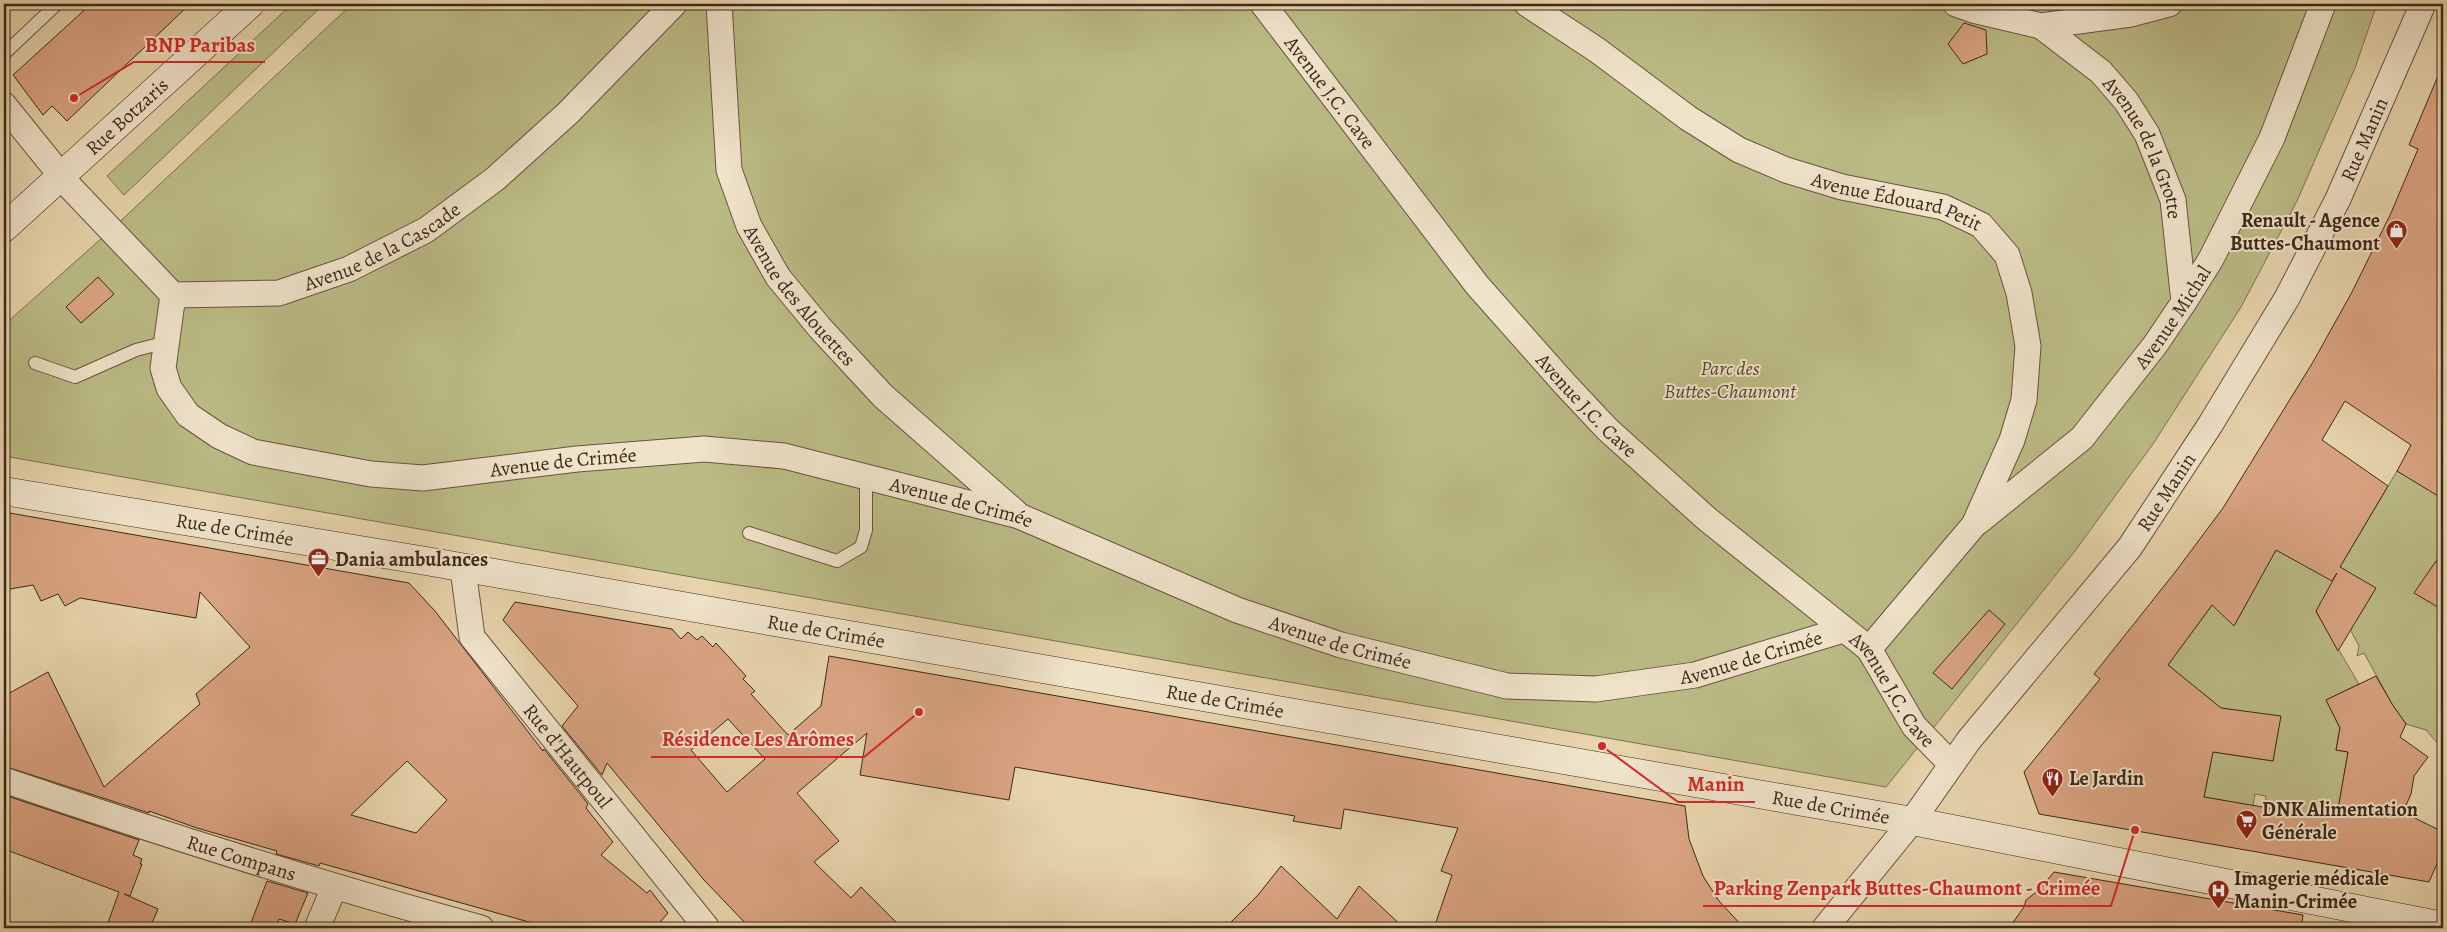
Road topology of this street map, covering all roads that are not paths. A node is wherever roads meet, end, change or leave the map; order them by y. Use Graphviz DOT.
graph roads {
  1 [pos="57,4"];
  2 [pos="250,4"];
  3 [pos="674,4"];
  4 [pos="720,4"];
  5 [pos="1263,4"];
  6 [pos="1528,4"];
  7 [pos="1956,4"];
  8 [pos="2168,4"];
  9 [pos="2323,4"];
  10 [pos="2423,4"];
  11 [pos="2041,26"];
  12 [pos="4,54"];
  13 [pos="4,105"];
  14 [pos="61,176"];
  15 [pos="4,228"];
  16 [pos="173,295"];
  17 [pos="2184,302"];
  18 [pos="167,342"];
  19 [pos="35,364"];
  20 [pos="866,476"];
  21 [pos="4,491"];
  22 [pos="1019,516"];
  23 [pos="1974,525"];
  24 [pos="749,533"];
  25 [pos="463,569"];
  26 [pos="1843,630"];
  27 [pos="1869,649"];
  28 [pos="1951,764"];
  29 [pos="4,780"];
  30 [pos="1912,821"];
  31 [pos="334,888"];
  32 [pos="2443,926"];
  33 [pos="317,928"];
  34 [pos="481,928"];
  35 [pos="707,928"];
  36 [pos="1825,928"];
  1 -- 12 [label="lane"];
  2 -- 14 [label="street, Rue Botzaris"];
  3 -- 16 [label="street, Avenue de la Cascade"];
  4 -- 22 [label="street, Avenue des Alouettes"];
  5 -- 26 [label="street, Avenue J.C. Cave"];
  6 -- 23 [label="street, Avenue Édouard Petit"];
  7 -- 11 [label="street, Avenue de la Grotte"];
  8 -- 11 [label="street, Avenue de la Grotte"];
  9 -- 17 [label="street, Avenue Michal"];
  10 -- 28 [label="street, Rue Manin"];
  11 -- 17 [label="street, Avenue de la Grotte"];
  13 -- 14 [label="street"];
  14 -- 15 [label="street, Rue Botzaris"];
  14 -- 16 [label="street"];
  16 -- 18 [label="street, Avenue de Crimée"];
  17 -- 23 [label="street, Avenue Michal"];
  18 -- 19 [label="lane"];
  18 -- 20 [label="street, Avenue de Crimée"];
  20 -- 22 [label="street, Avenue de Crimée"];
  20 -- 24 [label="lane"];
  21 -- 25 [label="street, Rue de Crimée"];
  22 -- 26 [label="street, Avenue de Crimée"];
  23 -- 27 [label="street, Avenue Édouard Petit"];
  25 -- 30 [label="street, Rue de Crimée"];
  25 -- 35 [label="street, Rue d'Hautpoul"];
  26 -- 27 [label="street, Avenue J.C. Cave"];
  27 -- 28 [label="street, Avenue J.C. Cave"];
  28 -- 30 [label="street, Rue Manin"];
  29 -- 31 [label="street, Rue Compans"];
  30 -- 32 [label="street, Rue de Crimée"];
  30 -- 36 [label="street, Rue Manin"];
  31 -- 33 [label="street"];
  31 -- 34 [label="street, Rue Compans"];
}
